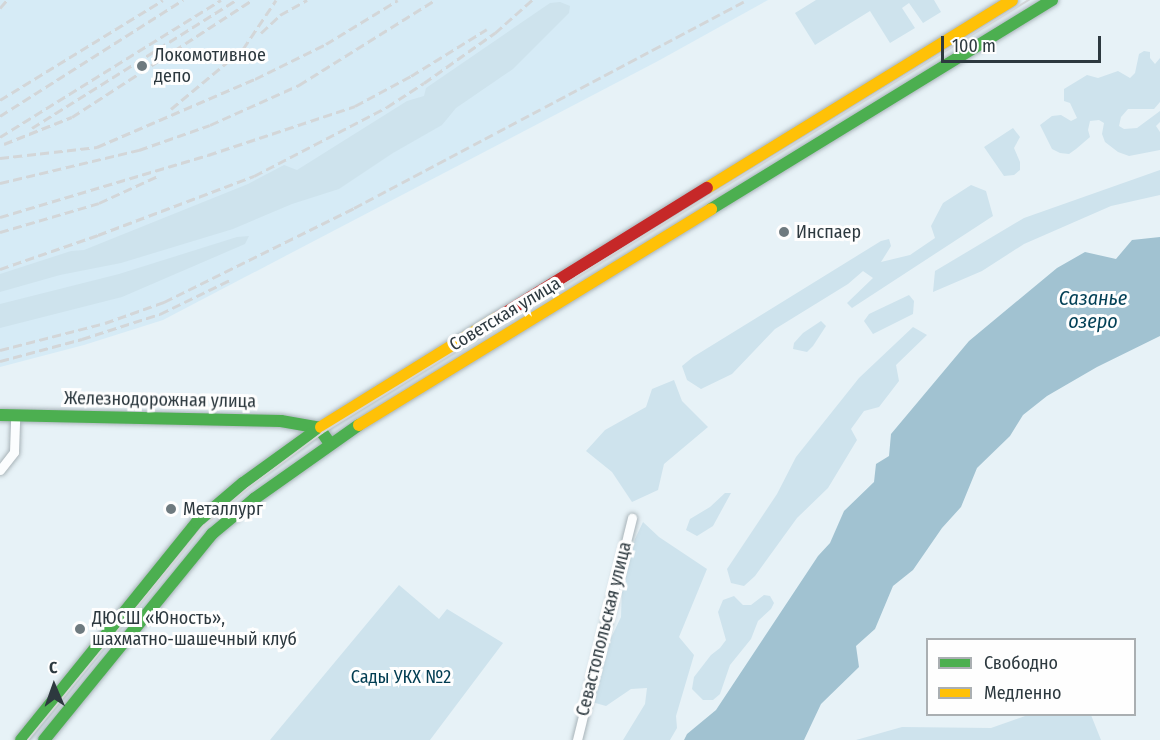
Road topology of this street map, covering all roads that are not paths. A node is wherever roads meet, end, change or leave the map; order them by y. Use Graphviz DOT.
graph roads {
  1 [pos="1012,0"];
  2 [pos="1052,0"];
  3 [pos="0,415"];
  4 [pos="15,415"];
  5 [pos="319,428"];
  6 [pos="330,444"];
  7 [pos="0,470"];
  8 [pos="632,518"];
  9 [pos="21,740"];
  10 [pos="44,740"];
  11 [pos="577,740"];
  1 -- 5 [label="main road, Советская улица"];
  2 -- 6 [label="main road, Советская улица"];
  3 -- 4 [label="main road, Железнодорожная улица"];
  4 -- 5 [label="main road, Железнодорожная улица"];
  4 -- 7 [label="street"];
  5 -- 6 [label="main road"];
  5 -- 9 [label="main road, Советская улица"];
  6 -- 10 [label="main road, Советская улица"];
  8 -- 11 [label="street, Севастопольская улица"];
}
